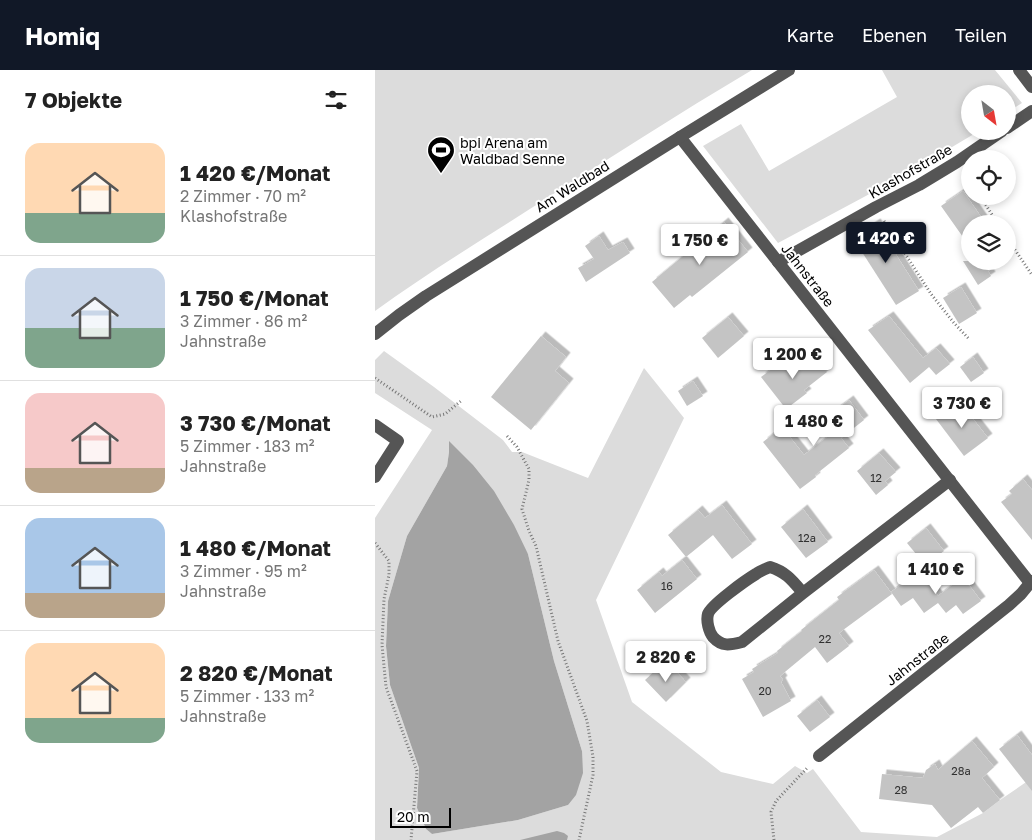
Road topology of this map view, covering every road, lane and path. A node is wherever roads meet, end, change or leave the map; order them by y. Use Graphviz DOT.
graph roads {
  1 [pos="789,70"];
  2 [pos="1019,70"];
  3 [pos="1032,87"];
  4 [pos="1032,111"];
  5 [pos="1016,122"];
  6 [pos="680,137"];
  7 [pos="989,140"];
  8 [pos="876,207"];
  9 [pos="1016,251"];
  10 [pos="778,262"];
  11 [pos="1032,275"];
  12 [pos="375,334"];
  13 [pos="969,338"];
  14 [pos="375,378"];
  15 [pos="461,400"];
  16 [pos="375,426"];
  17 [pos="507,436"];
  18 [pos="375,476"];
  19 [pos="949,480"];
  20 [pos="375,542"];
  21 [pos="1031,582"];
  22 [pos="803,593"];
  23 [pos="819,756"];
  24 [pos="411,840"];
  25 [pos="579,840"];
  26 [pos="774,840"];
  1 -- 6 [label="street, Am Waldbad"];
  2 -- 3 [label="street"];
  4 -- 5 [label="street"];
  6 -- 10 [label="street, Jahnstraße"];
  6 -- 12 [label="street, Am Waldbad"];
  7 -- 8 [label="street, Klashofstraße"];
  8 -- 10 [label="street, Klashofstraße"];
  8 -- 13 [label="path"];
  9 -- 11 [label="path"];
  10 -- 19 [label="street, Jahnstraße"];
  14 -- 15 [label="path"];
  16 -- 18 [label="street"];
  17 -- 25 [label="path"];
  19 -- 21 [label="street, Jahnstraße"];
  19 -- 22 [label="street"];
  20 -- 24 [label="path"];
  21 -- 23 [label="street, Jahnstraße"];
  22 -- 22 [label="street"];
  23 -- 26 [label="path"];
}
